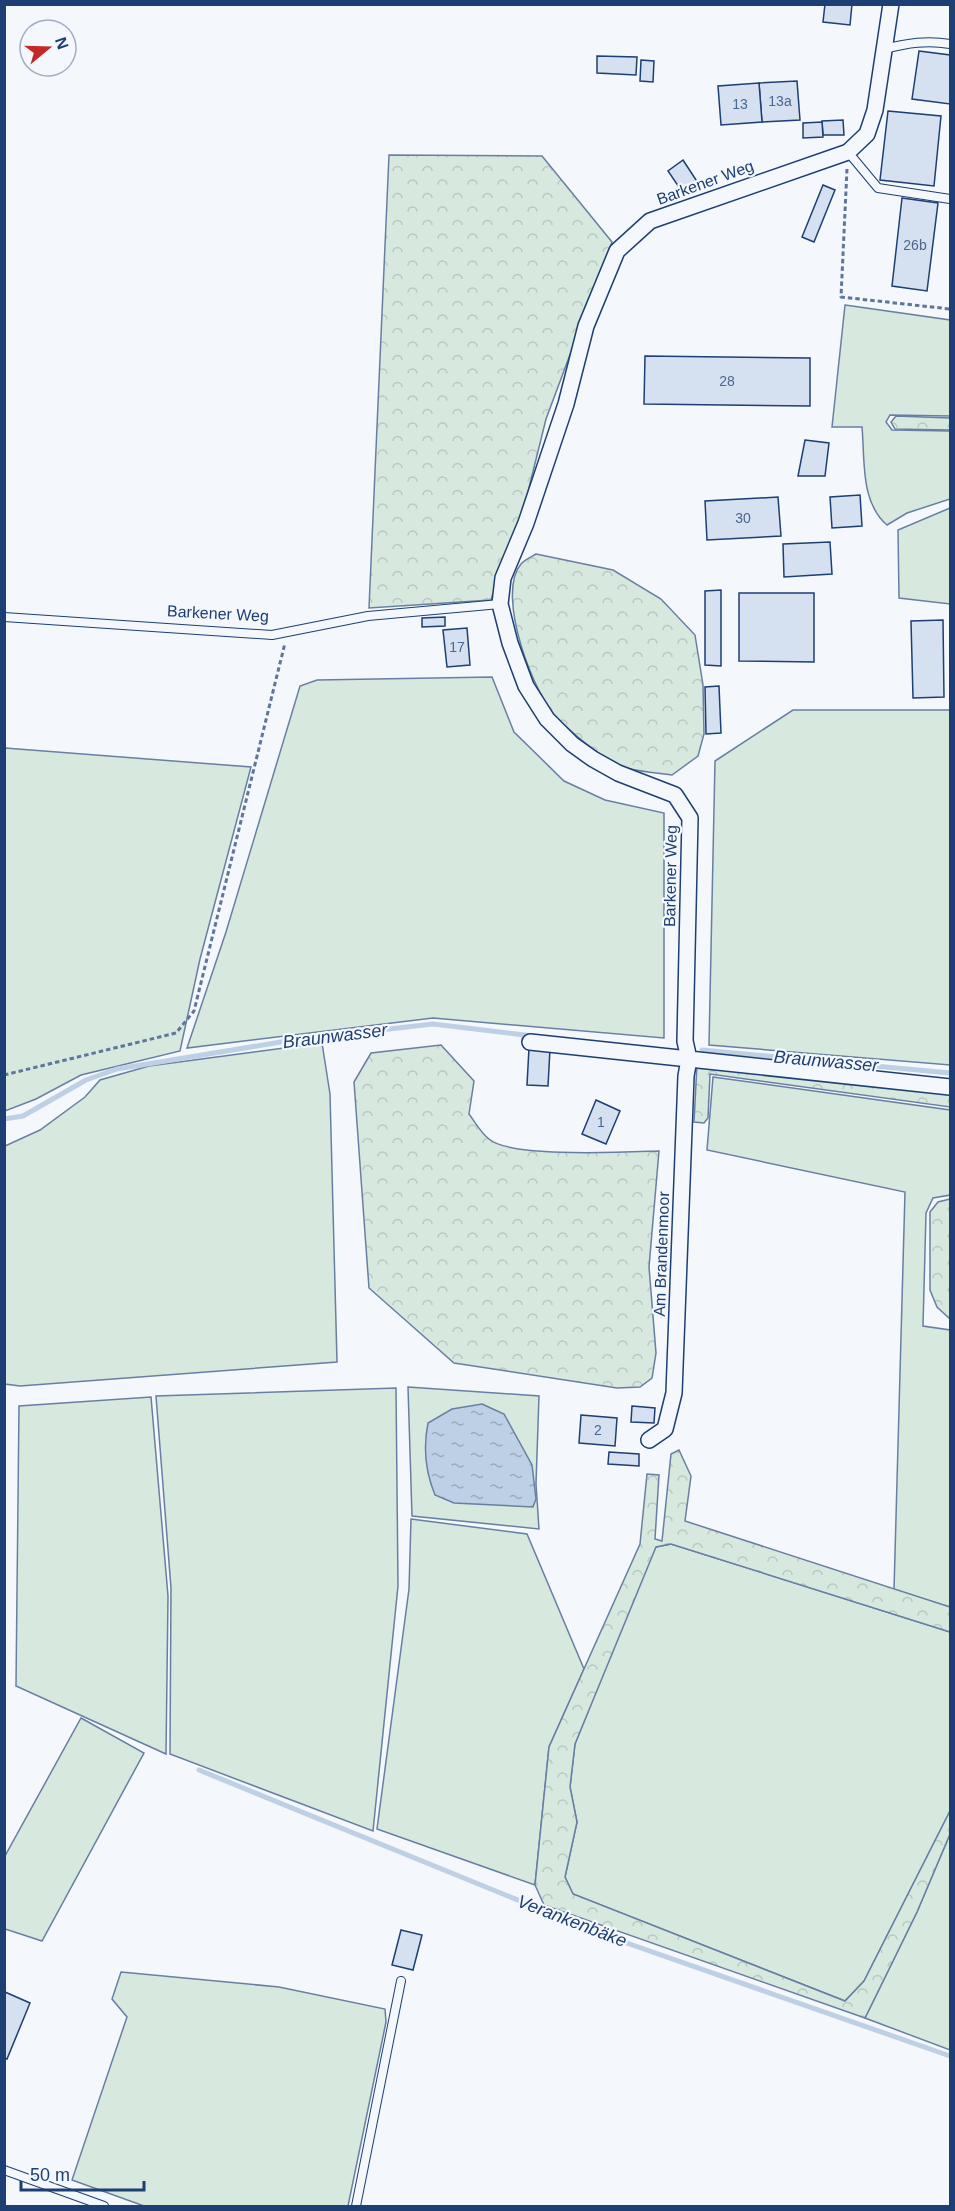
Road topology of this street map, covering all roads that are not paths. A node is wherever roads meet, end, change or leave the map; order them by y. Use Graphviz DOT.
graph roads {
  1 [pos="891,4"];
  2 [pos="951,44"];
  3 [pos="883,49"];
  4 [pos="848,152"];
  5 [pos="951,199"];
  6 [pos="500,604"];
  7 [pos="4,617"];
  8 [pos="530,1042"];
  9 [pos="689,1059"];
  10 [pos="951,1087"];
  11 [pos="650,1440"];
  12 [pos="401,1981"];
  13 [pos="4,2170"];
  14 [pos="104,2206"];
  15 [pos="356,2206"];
  1 -- 3 [label="street, Barkener Weg"];
  2 -- 3 [label="lane"];
  3 -- 4 [label="street, Barkener Weg"];
  4 -- 5 [label="lane"];
  4 -- 6 [label="street, Barkener Weg"];
  6 -- 7 [label="lane, Barkener Weg"];
  6 -- 9 [label="street, Barkener Weg"];
  8 -- 9 [label="street"];
  9 -- 10 [label="street"];
  9 -- 11 [label="street, Am Brandenmoor"];
  12 -- 15 [label="lane"];
  13 -- 14 [label="lane"];
}
